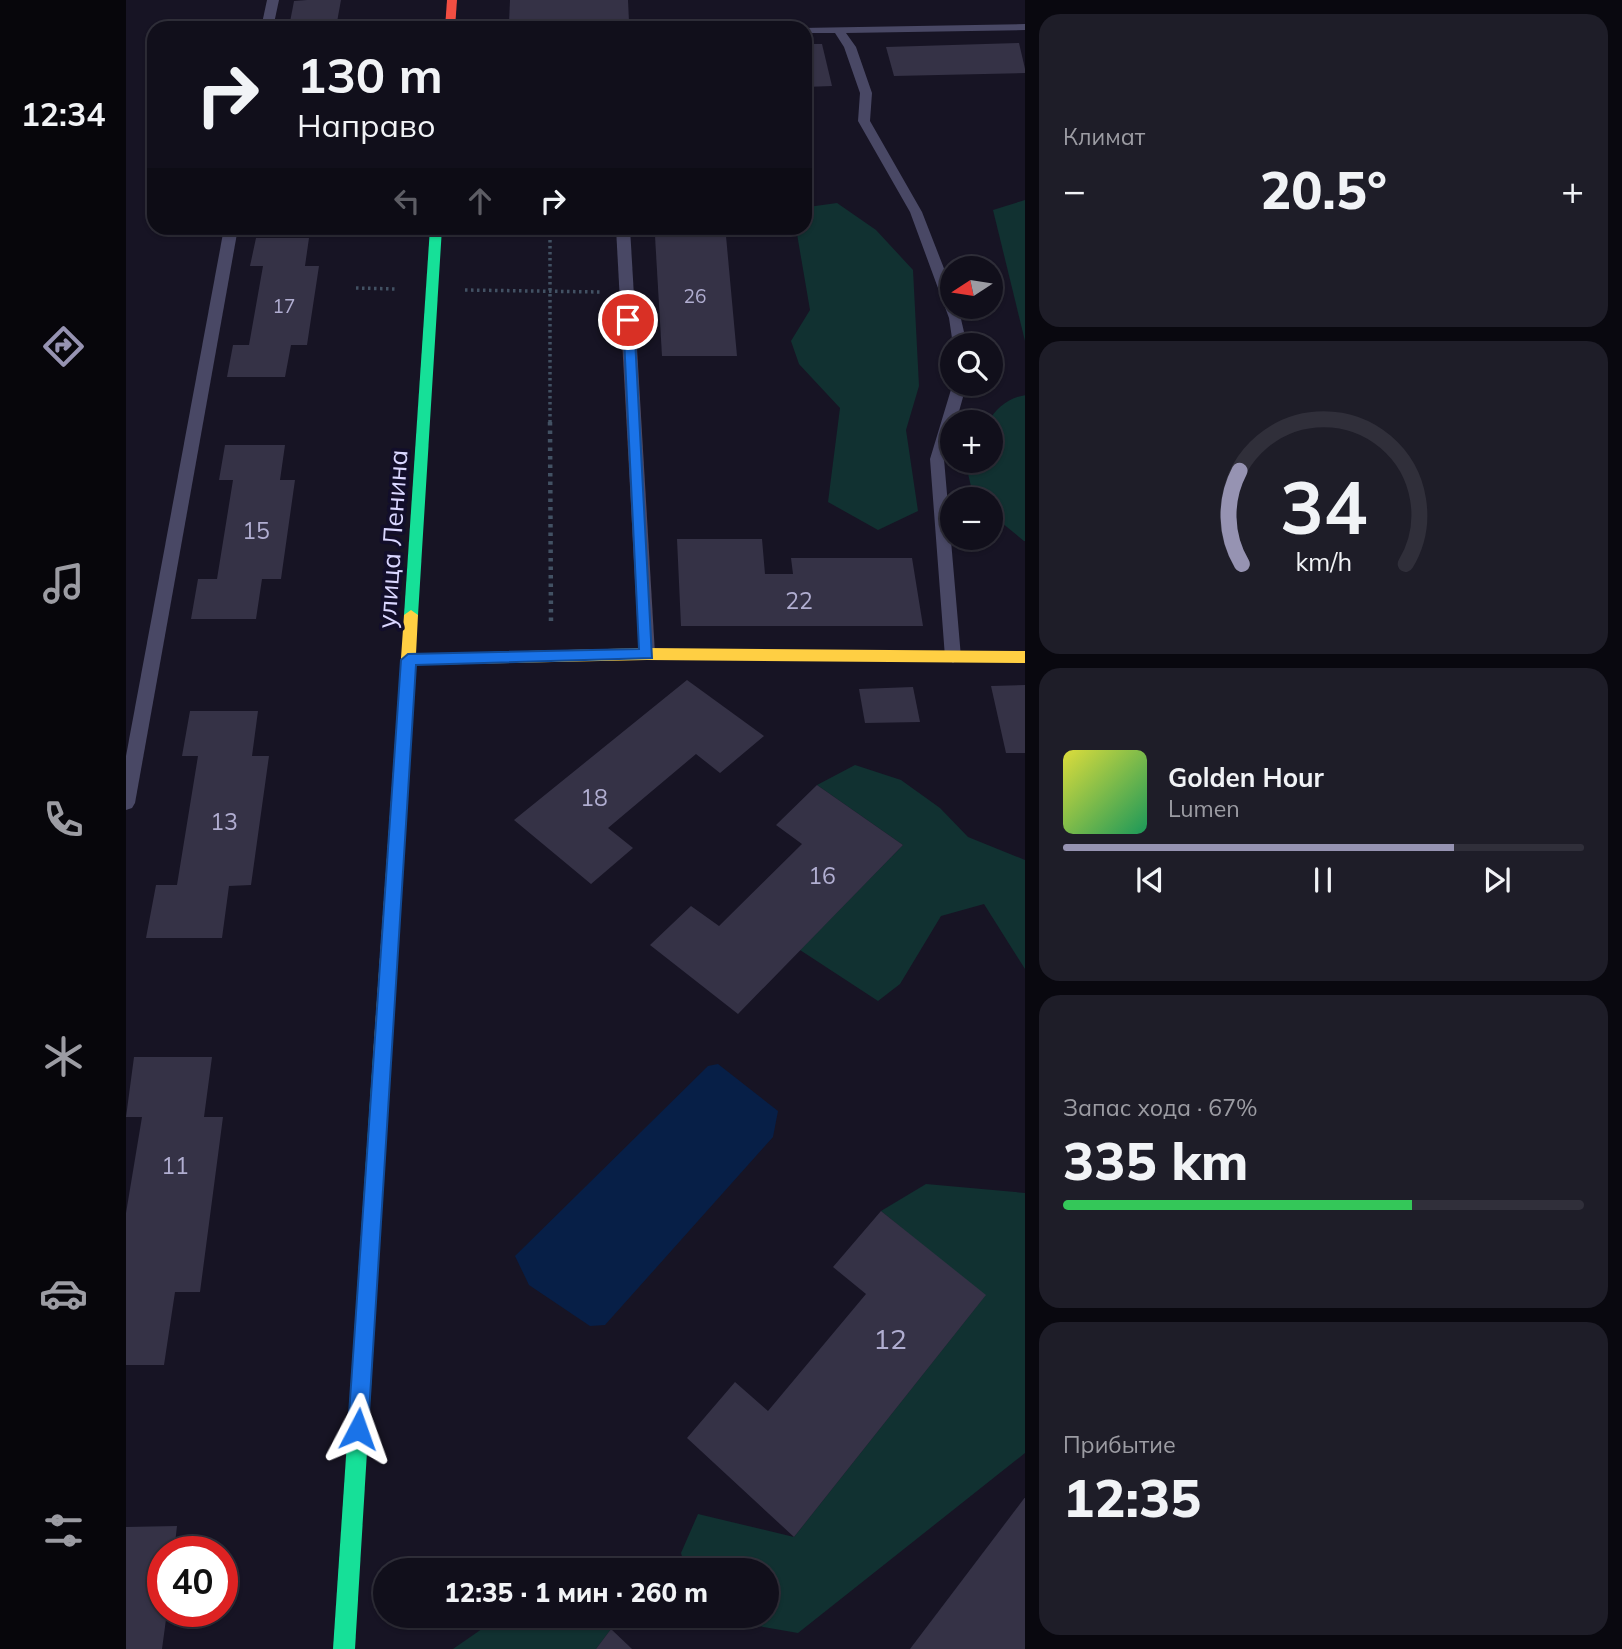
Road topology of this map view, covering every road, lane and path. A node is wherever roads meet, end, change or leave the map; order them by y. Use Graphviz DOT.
graph roads {
  1 [pos="272,0"];
  2 [pos="452,0"];
  3 [pos="268,21"];
  4 [pos="450,21"];
  5 [pos="1025,27"];
  6 [pos="838,29"];
  7 [pos="812,30"];
  8 [pos="230,235"];
  9 [pos="436,235"];
  10 [pos="550,235"];
  11 [pos="623,235"];
  12 [pos="356,288"];
  13 [pos="432,289"];
  14 [pos="549,291"];
  15 [pos="626,292"];
  16 [pos="958,333"];
  17 [pos="956,396"];
  18 [pos="647,654"];
  19 [pos="552,656"];
  20 [pos="953,657"];
  21 [pos="1025,657"];
  22 [pos="408,660"];
  23 [pos="126,803"];
  24 [pos="344,1649"];
  1 -- 3 [label="lane"];
  2 -- 4 [label="street"];
  5 -- 6 [label="lane"];
  6 -- 7 [label="lane"];
  6 -- 16 [label="lane"];
  8 -- 23 [label="lane"];
  9 -- 13 [label="street, улица Ленина"];
  10 -- 14 [label="path"];
  11 -- 15 [label="lane"];
  12 -- 13 [label="path"];
  13 -- 14 [label="path"];
  13 -- 22 [label="street, улица Ленина"];
  14 -- 15 [label="path"];
  14 -- 19 [label="path"];
  15 -- 18 [label="lane"];
  17 -- 20 [label="lane"];
  18 -- 19 [label="street"];
  18 -- 20 [label="street"];
  19 -- 22 [label="street"];
  20 -- 21 [label="street"];
  22 -- 24 [label="street, улица Ленина"];
}
